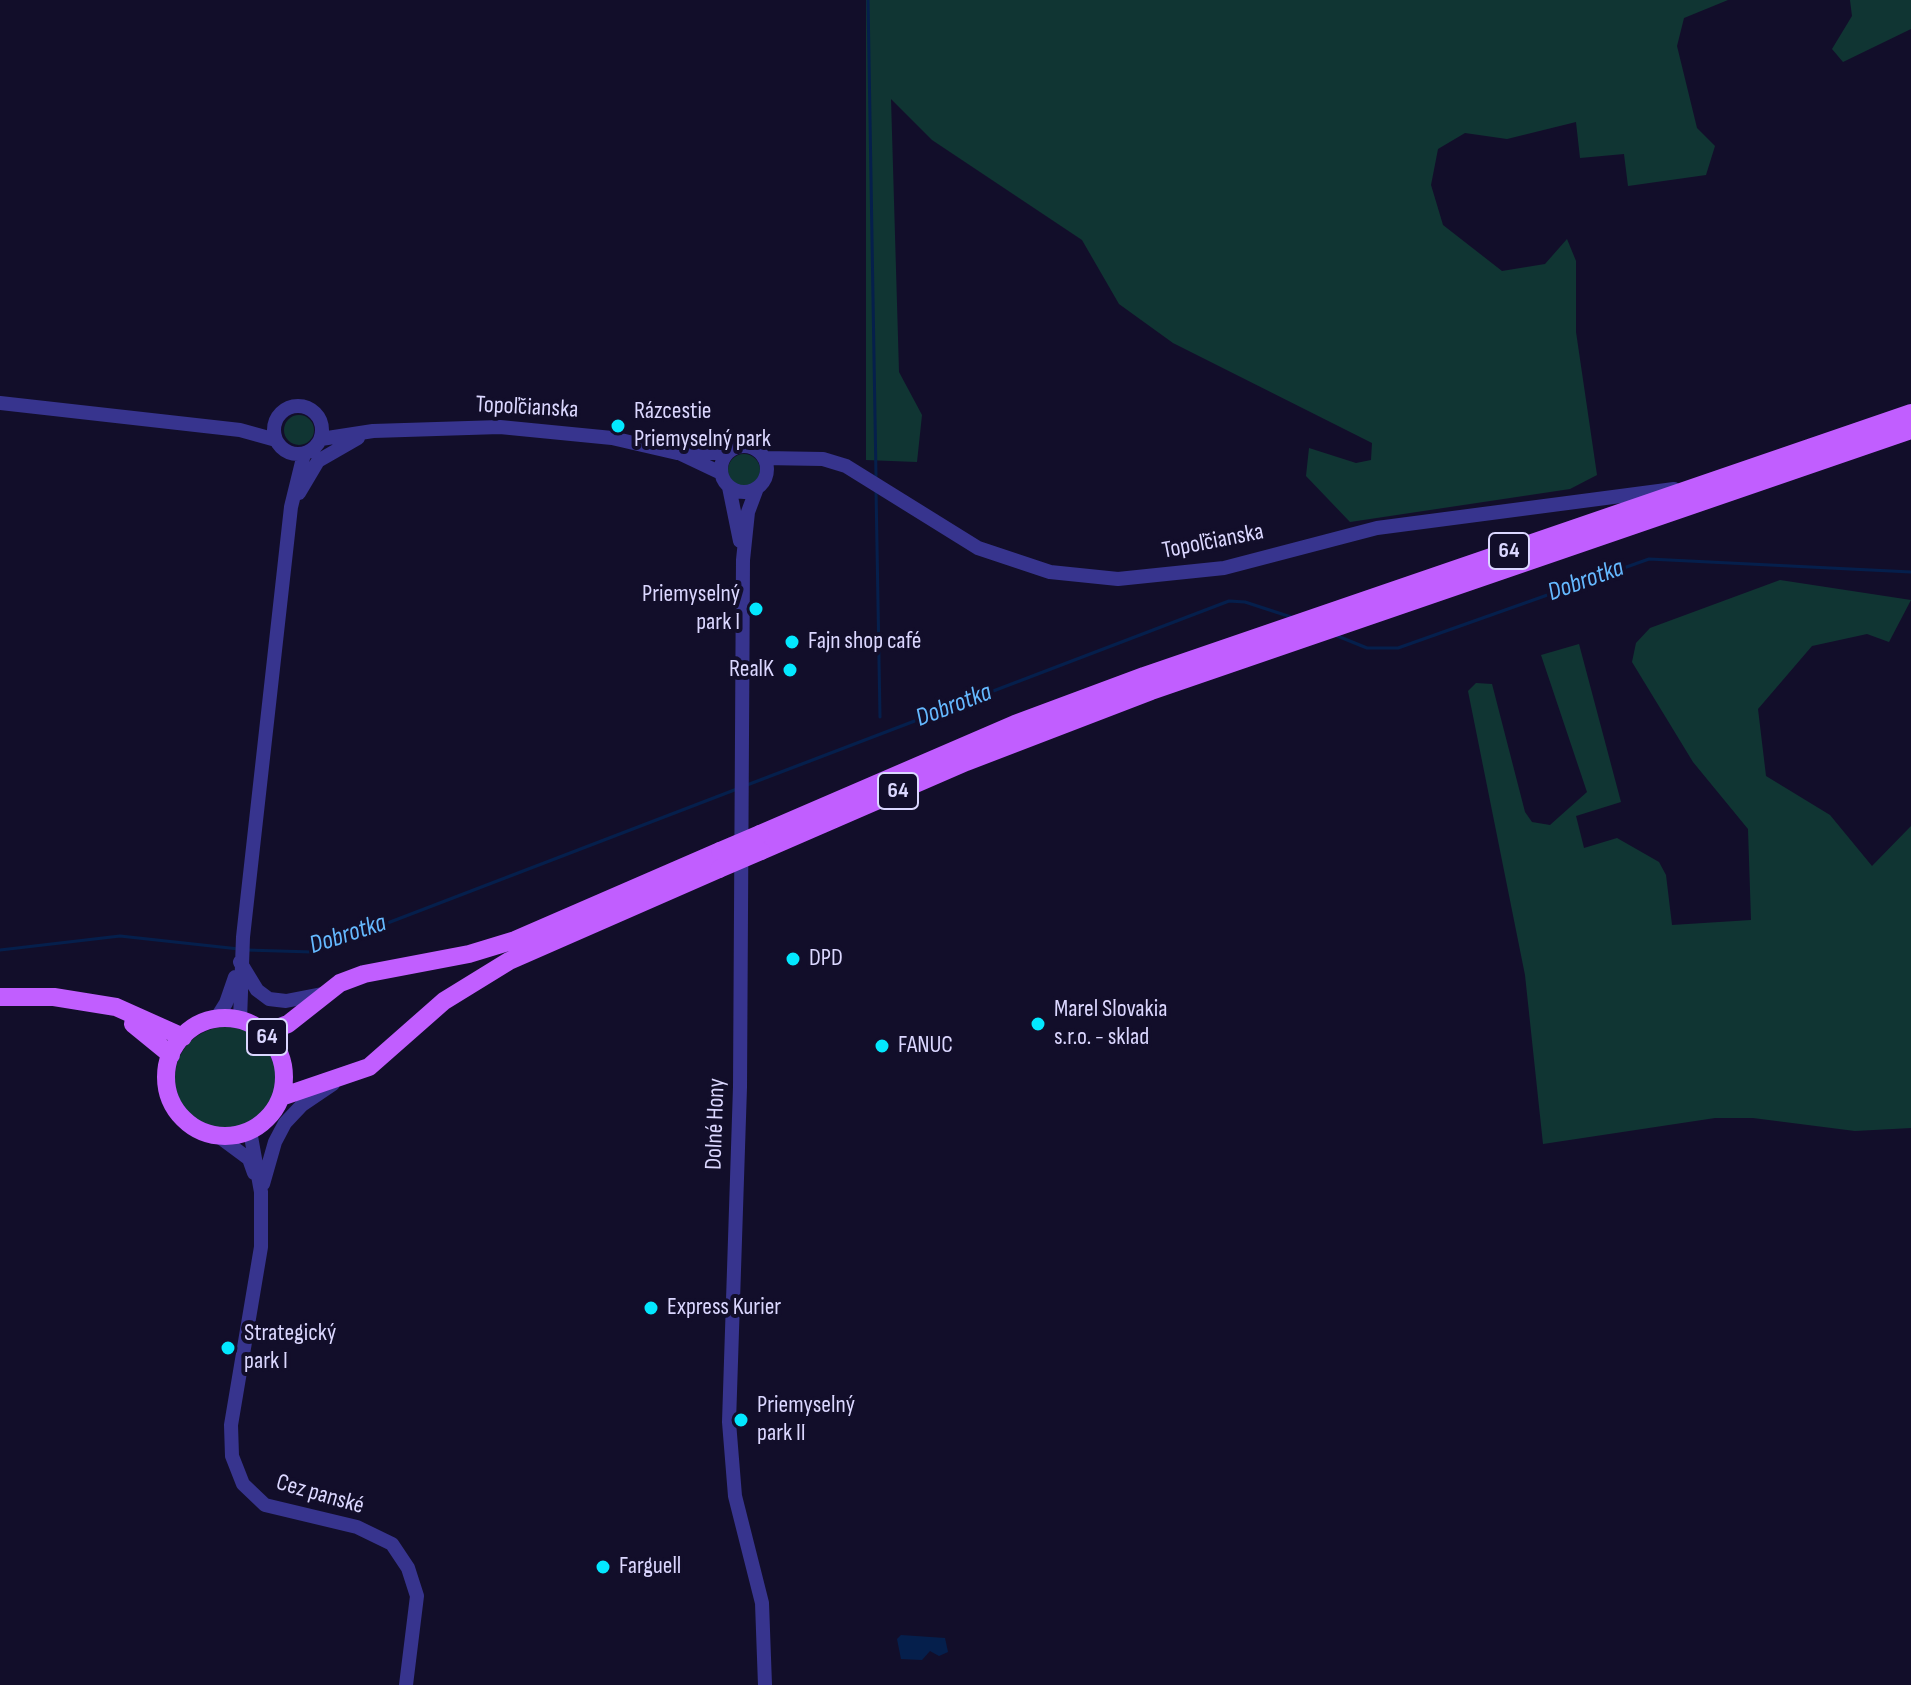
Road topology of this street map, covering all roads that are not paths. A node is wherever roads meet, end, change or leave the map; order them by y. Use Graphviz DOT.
graph roads {
  1 [pos="0,403"];
  2 [pos="1911,413"];
  3 [pos="321,420"];
  4 [pos="275,421"];
  5 [pos="240,430"];
  6 [pos="1911,430"];
  7 [pos="373,431"];
  8 [pos="321,439"];
  9 [pos="276,440"];
  10 [pos="677,453"];
  11 [pos="727,453"];
  12 [pos="297,454"];
  13 [pos="764,458"];
  14 [pos="725,480"];
  15 [pos="1695,486"];
  16 [pos="757,488"];
  17 [pos="291,507"];
  18 [pos="743,560"];
  19 [pos="760,842"];
  20 [pos="719,860"];
  21 [pos="240,962"];
  22 [pos="322,994"];
  23 [pos="0,997"];
  24 [pos="100,1005"];
  25 [pos="216,1019"];
  26 [pos="240,1020"];
  27 [pos="264,1033"];
  28 [pos="183,1037"];
  29 [pos="171,1055"];
  30 [pos="338,1080"];
  31 [pos="281,1097"];
  32 [pos="250,1131"];
  33 [pos="218,1136"];
  34 [pos="261,1192"];
  35 [pos="406,1685"];
  36 [pos="765,1685"];
  1 -- 5 [label="street, Topoľčianska"];
  2 -- 15 [label="main road, 64"];
  3 -- 4 [label="street, Topoľčianska"];
  3 -- 7 [label="street, Topoľčianska"];
  3 -- 8 [label="street"];
  4 -- 5 [label="street, Topoľčianska"];
  4 -- 9 [label="street"];
  5 -- 9 [label="street, Topoľčianska"];
  6 -- 19 [label="main road, 64"];
  7 -- 8 [label="street, Topoľčianska"];
  7 -- 10 [label="street, Topoľčianska"];
  7 -- 17 [label="street"];
  8 -- 12 [label="street"];
  9 -- 12 [label="street, Topoľčianska"];
  10 -- 11 [label="street, Topoľčianska"];
  10 -- 14 [label="street, Topoľčianska"];
  11 -- 13 [label="street"];
  11 -- 14 [label="street"];
  12 -- 17 [label="street"];
  13 -- 15 [label="street, Topoľčianska"];
  13 -- 16 [label="street"];
  14 -- 16 [label="street"];
  14 -- 18 [label="street, Dolné Hony"];
  15 -- 19 [label="main road, 64"];
  16 -- 18 [label="street, Dolné Hony"];
  17 -- 21 [label="street"];
  18 -- 36 [label="street, Dolné Hony"];
  19 -- 20 [label="main road, 64, bridge"];
  20 -- 22 [label="main road, 64"];
  20 -- 30 [label="main road, 64"];
  21 -- 22 [label="street"];
  21 -- 25 [label="street"];
  21 -- 26 [label="street"];
  22 -- 27 [label="main road, 64"];
  23 -- 24 [label="main road"];
  24 -- 28 [label="main road"];
  24 -- 29 [label="main road"];
  25 -- 26 [label="main road, 64"];
  25 -- 28 [label="main road, 64"];
  26 -- 27 [label="main road, 64"];
  27 -- 31 [label="main road, 64"];
  28 -- 29 [label="main road, 64"];
  29 -- 33 [label="main road"];
  30 -- 31 [label="main road, 64"];
  30 -- 34 [label="street"];
  31 -- 32 [label="main road"];
  32 -- 33 [label="main road"];
  32 -- 34 [label="street"];
  33 -- 34 [label="street"];
  34 -- 35 [label="street, Cez panské"];
}
